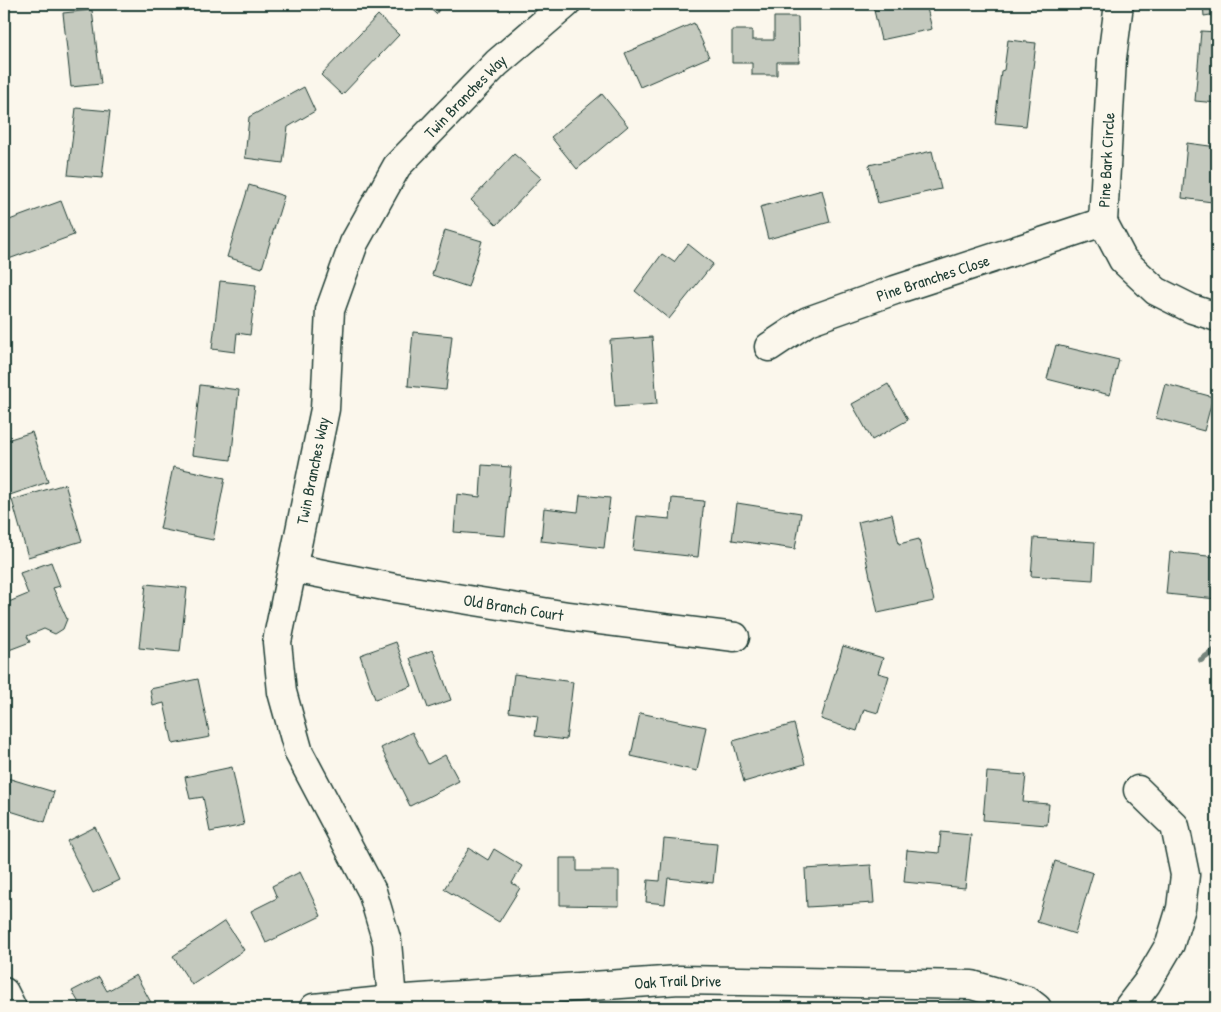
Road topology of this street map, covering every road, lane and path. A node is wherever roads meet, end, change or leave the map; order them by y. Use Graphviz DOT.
graph roads {
  1 [pos="566,4"];
  2 [pos="1119,4"];
  3 [pos="1103,222"];
  4 [pos="1217,317"];
  5 [pos="769,347"];
  6 [pos="293,568"];
  7 [pos="735,637"];
  8 [pos="1138,790"];
  9 [pos="4,992"];
  10 [pos="392,1000"];
  11 [pos="12,1008"];
  12 [pos="314,1008"];
  13 [pos="1038,1008"];
  14 [pos="1128,1008"];
  1 -- 6 [label="street, Twin Branches Way"];
  2 -- 3 [label="street, Pine Bark Circle"];
  3 -- 4 [label="street, Pine Bark Circle"];
  3 -- 5 [label="street, Pine Branches Close"];
  6 -- 7 [label="street, Old Branch Court"];
  6 -- 10 [label="street, Twin Branches Way"];
  8 -- 14 [label="street"];
  9 -- 11 [label="street"];
  10 -- 12 [label="street, Oak Trail Drive"];
  10 -- 13 [label="street, Oak Trail Drive"];
}
